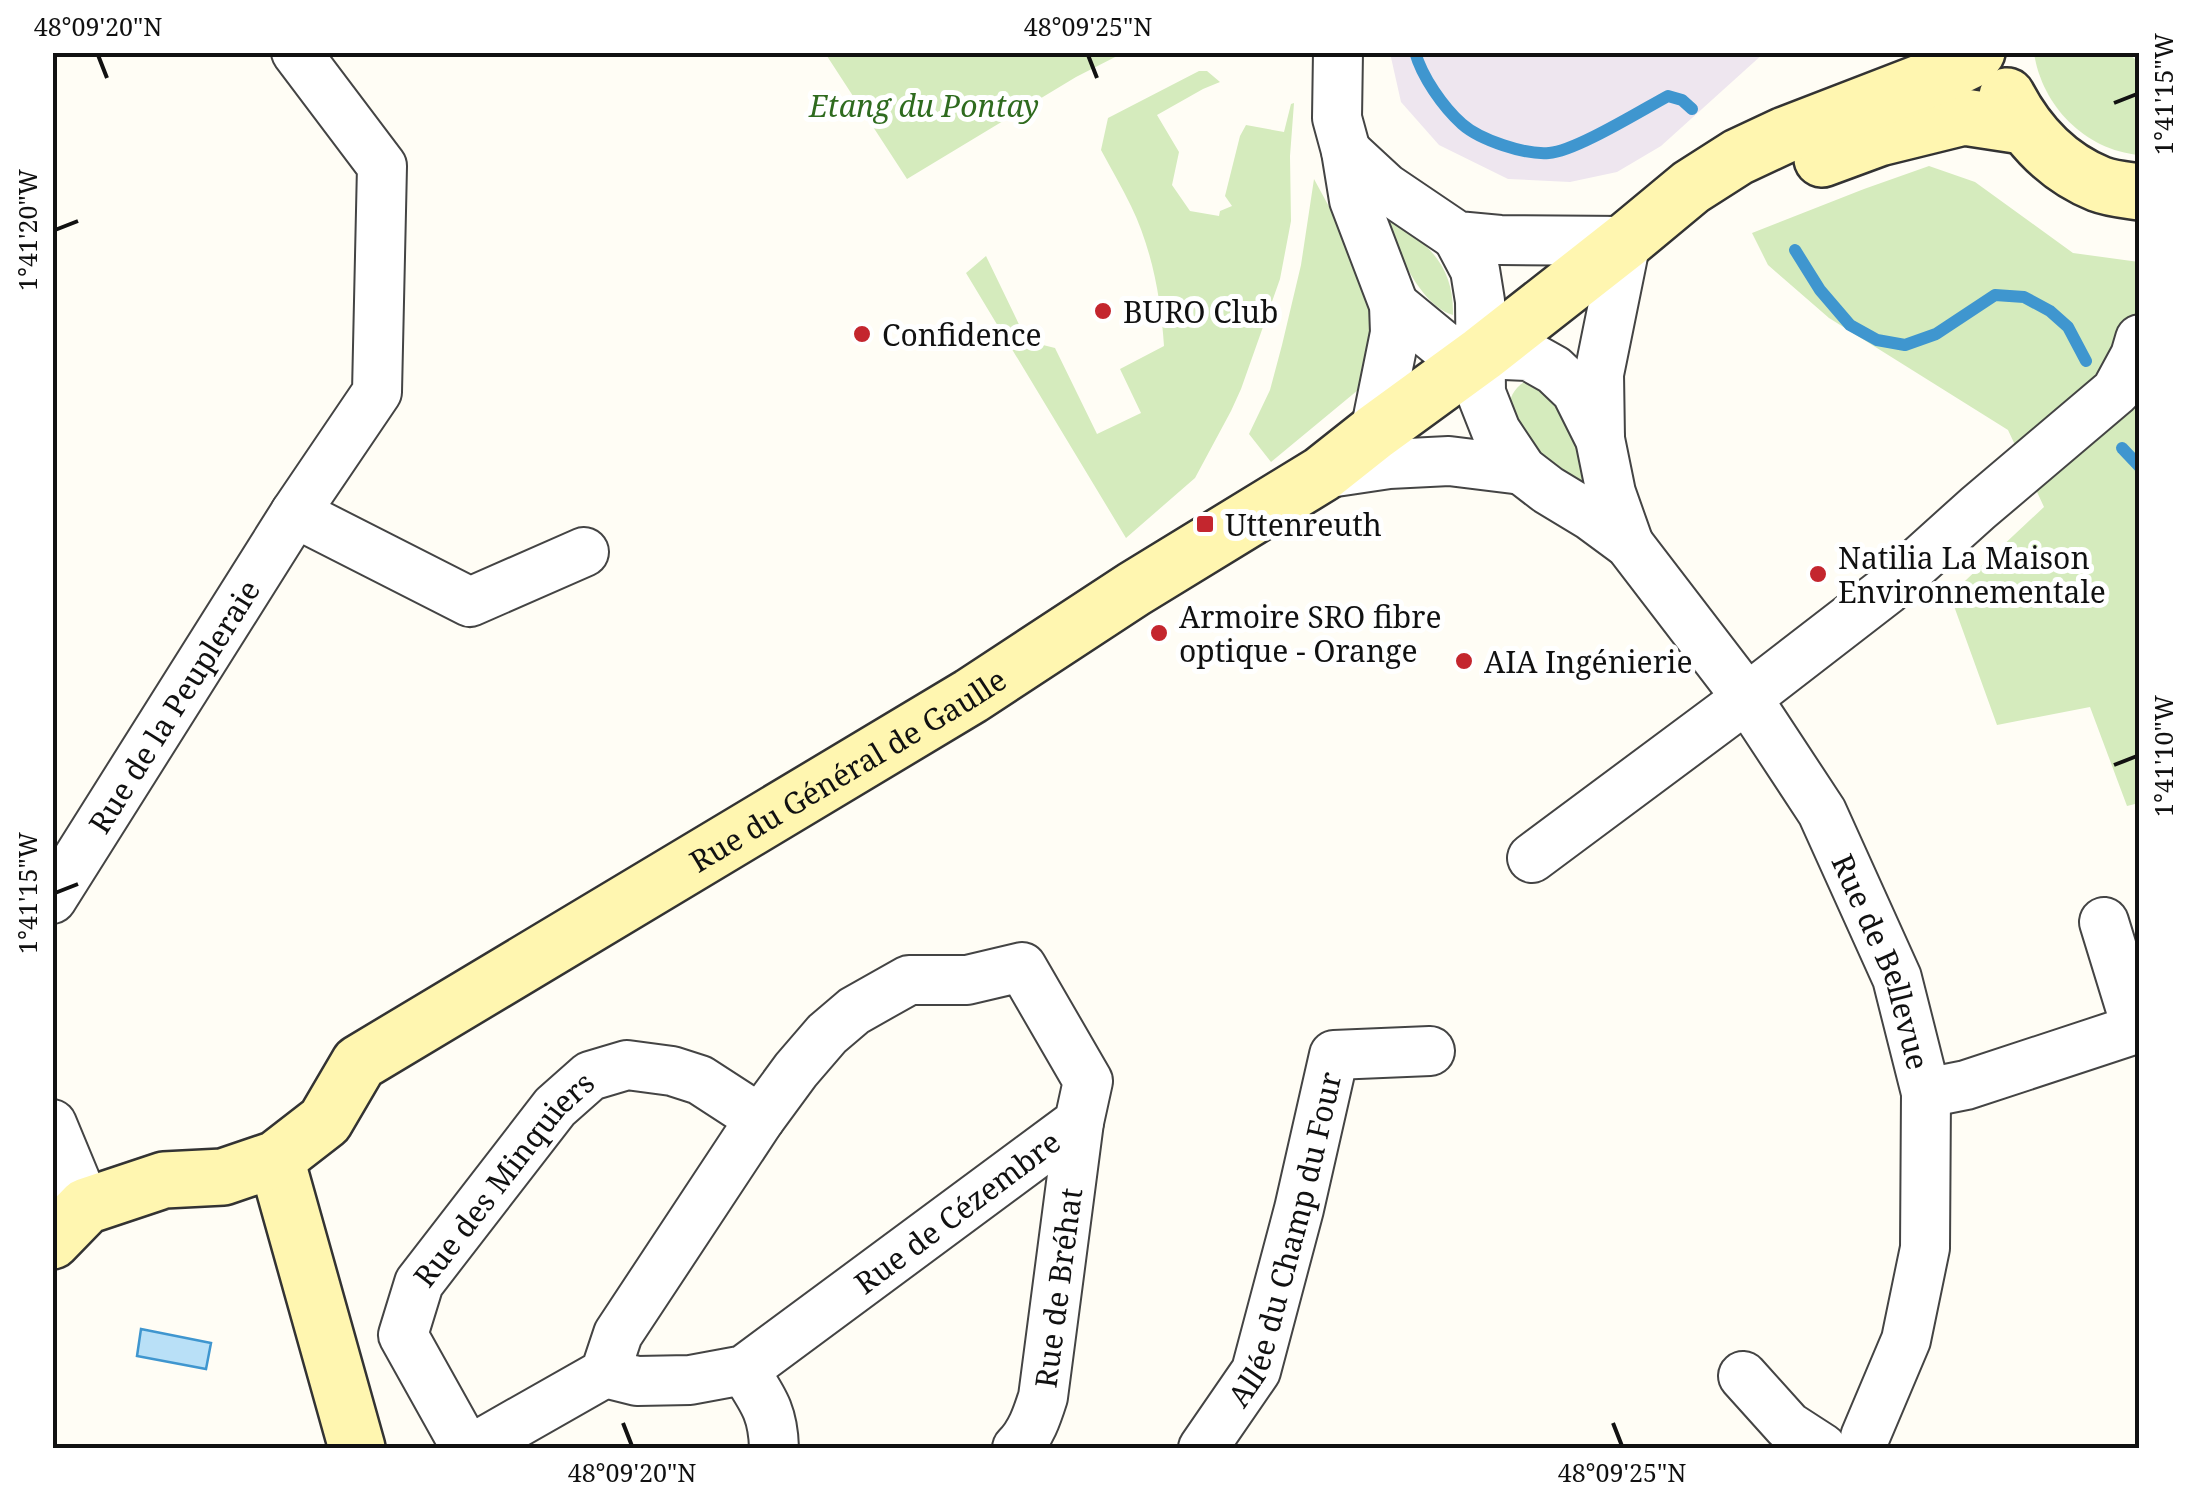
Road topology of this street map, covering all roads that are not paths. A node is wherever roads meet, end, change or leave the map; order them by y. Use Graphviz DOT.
graph roads {
  1 [pos="296,52"];
  2 [pos="1338,52"];
  3 [pos="1977,52"];
  4 [pos="1997,52"];
  5 [pos="2024,126"];
  6 [pos="1346,151"];
  7 [pos="2140,192"];
  8 [pos="1457,236"];
  9 [pos="1626,241"];
  10 [pos="1394,305"];
  11 [pos="2140,339"];
  12 [pos="1482,354"];
  13 [pos="1374,432"];
  14 [pos="1600,439"];
  15 [pos="1522,470"];
  16 [pos="1322,474"];
  17 [pos="295,514"];
  18 [pos="1629,544"];
  19 [pos="584,552"];
  20 [pos="1747,698"];
  21 [pos="1532,858"];
  22 [pos="52,899"];
  23 [pos="2104,922"];
  24 [pos="2135,1046"];
  25 [pos="1430,1051"];
  26 [pos="1926,1092"];
  27 [pos="760,1119"];
  28 [pos="1079,1122"];
  29 [pos="52,1124"];
  30 [pos="276,1159"];
  31 [pos="69,1224"];
  32 [pos="744,1370"];
  33 [pos="604,1373"];
  34 [pos="1743,1376"];
  35 [pos="1849,1446"];
  36 [pos="357,1448"];
  37 [pos="470,1448"];
  38 [pos="774,1448"];
  39 [pos="1017,1448"];
  40 [pos="1203,1448"];
  1 -- 17 [label="street, Rue de la Peupleraie"];
  2 -- 6 [label="street"];
  3 -- 9 [label="main road, Rue du Général de Gaulle"];
  4 -- 5 [label="main road"];
  5 -- 7 [label="main road"];
  5 -- 9 [label="main road, Rue du Général de Gaulle"];
  6 -- 8 [label="street"];
  6 -- 10 [label="street"];
  8 -- 9 [label="street"];
  8 -- 12 [label="street"];
  9 -- 12 [label="main road, Rue du Général de Gaulle"];
  9 -- 14 [label="street, Rue de Bellevue"];
  10 -- 12 [label="street"];
  10 -- 13 [label="street"];
  11 -- 20 [label="street"];
  12 -- 13 [label="main road, Rue du Général de Gaulle"];
  12 -- 14 [label="street, Rue de Bellevue"];
  12 -- 15 [label="street, Rue de Bellevue"];
  13 -- 16 [label="main road, Rue du Général de Gaulle"];
  14 -- 18 [label="street, Rue de Bellevue"];
  15 -- 16 [label="street, Rue de Bellevue"];
  15 -- 18 [label="street, Rue de Bellevue"];
  16 -- 30 [label="main road, Rue du Général de Gaulle"];
  17 -- 19 [label="street"];
  17 -- 22 [label="street, Rue de la Peupleraie"];
  18 -- 20 [label="street, Rue de Bellevue"];
  20 -- 21 [label="street"];
  20 -- 26 [label="street, Rue de Bellevue"];
  23 -- 24 [label="street"];
  24 -- 26 [label="street"];
  25 -- 40 [label="street, Allée du Champ du Four"];
  26 -- 35 [label="street, Rue de Bellevue"];
  27 -- 28 [label="street, Rue de Cézembre"];
  27 -- 33 [label="street, Rue de Cézembre"];
  27 -- 37 [label="street, Rue des Minquiers"];
  28 -- 32 [label="street, Rue de Cézembre"];
  28 -- 39 [label="street, Rue de Bréhat"];
  29 -- 31 [label="street"];
  30 -- 31 [label="main road, Rue du Général de Gaulle"];
  30 -- 36 [label="main road"];
  32 -- 33 [label="street, Rue de Cézembre"];
  32 -- 38 [label="street"];
  33 -- 37 [label="street"];
  34 -- 35 [label="street"];
}
